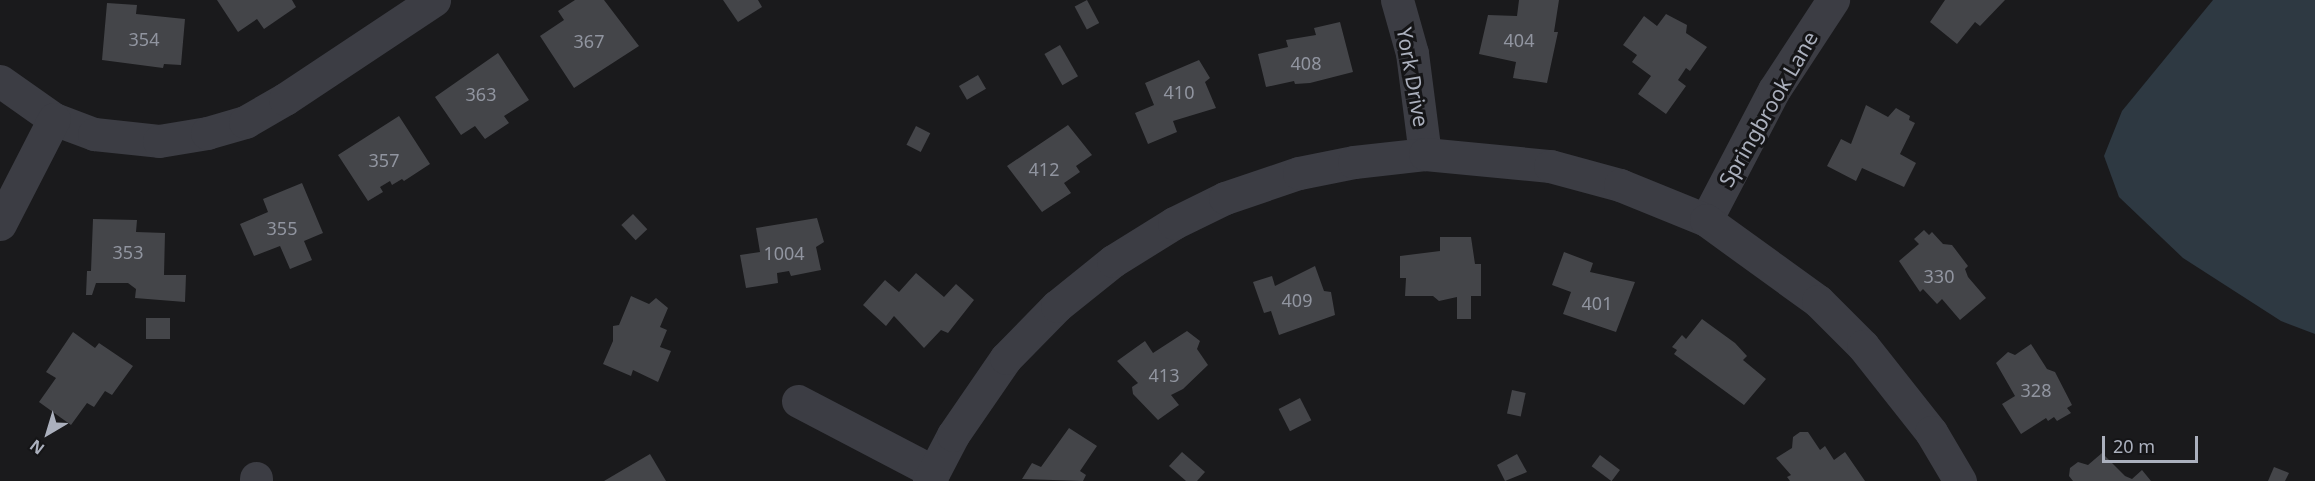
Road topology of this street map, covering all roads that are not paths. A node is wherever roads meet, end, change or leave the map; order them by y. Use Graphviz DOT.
graph roads {
  1 [pos="434,0"];
  2 [pos="1398,0"];
  3 [pos="1833,0"];
  4 [pos="0,81"];
  5 [pos="54,119"];
  6 [pos="1425,154"];
  7 [pos="1706,220"];
  8 [pos="0,224"];
  9 [pos="798,401"];
  10 [pos="931,476"];
  11 [pos="1960,481"];
  1 -- 5 [label="street"];
  2 -- 6 [label="street, York Drive"];
  3 -- 7 [label="street, Springbrook Lane"];
  4 -- 5 [label="street"];
  5 -- 8 [label="street"];
  6 -- 7 [label="street"];
  6 -- 10 [label="street"];
  7 -- 11 [label="street"];
  9 -- 10 [label="street"];
}
